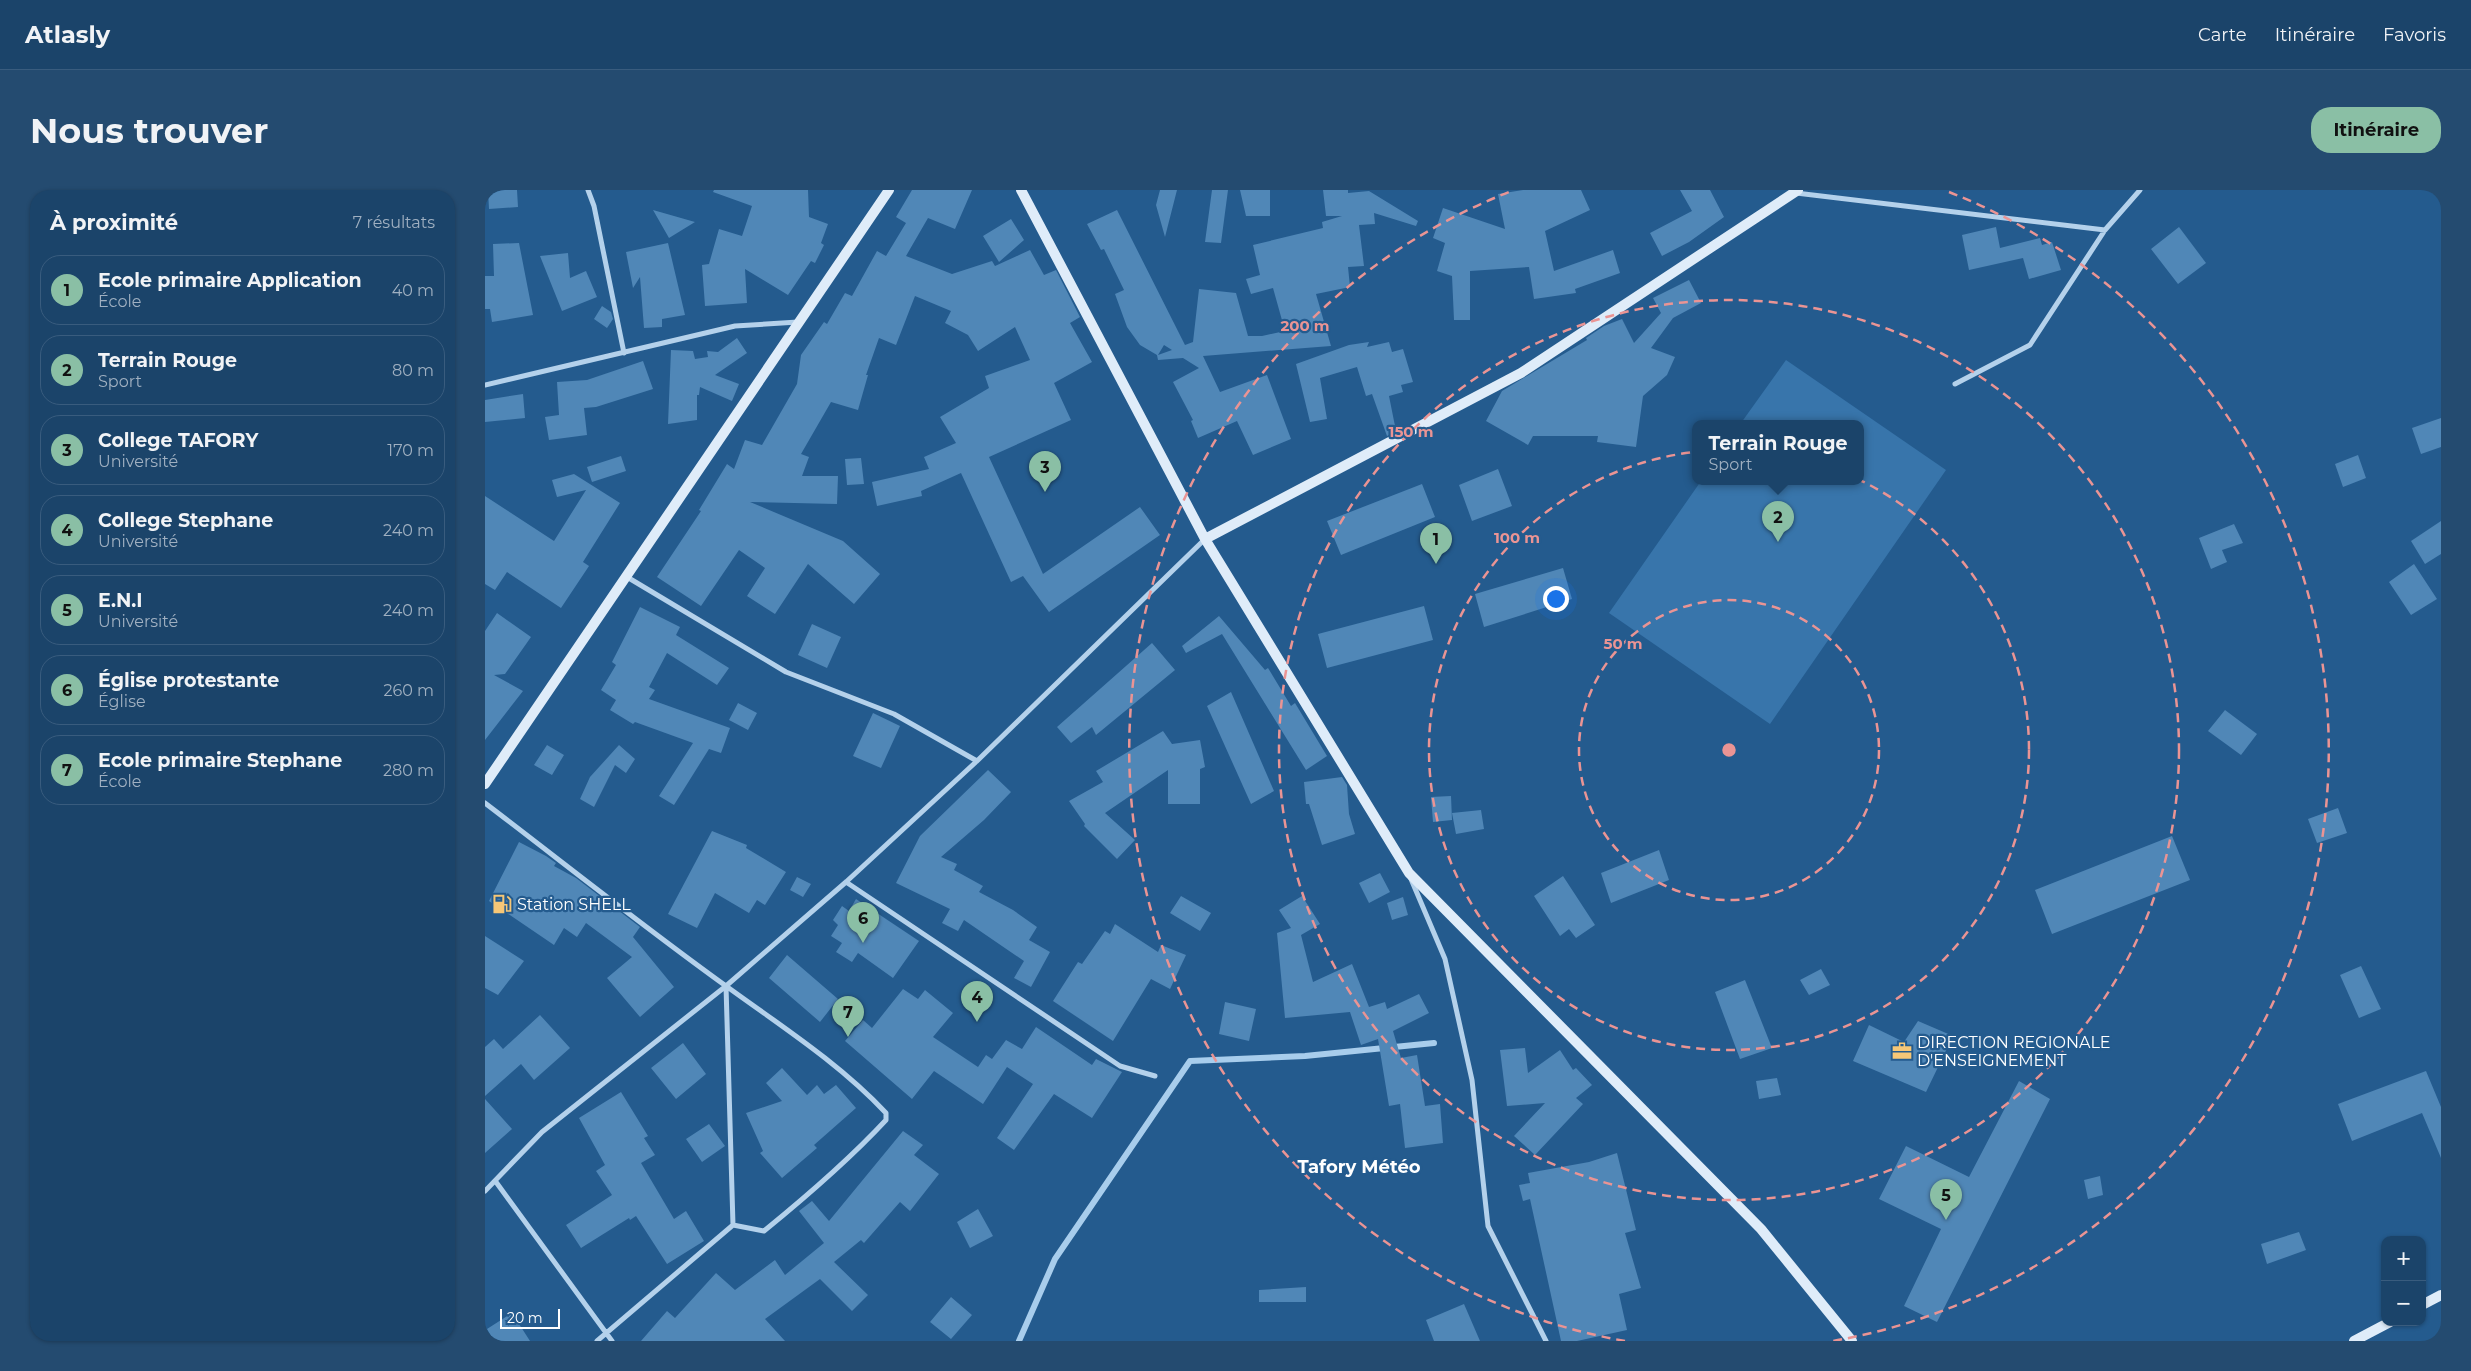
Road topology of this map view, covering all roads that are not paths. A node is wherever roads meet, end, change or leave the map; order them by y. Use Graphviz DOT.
graph roads {
  1 [pos="588,190"];
  2 [pos="889,190"];
  3 [pos="1021,190"];
  4 [pos="2140,190"];
  5 [pos="1796,191"];
  6 [pos="2105,230"];
  7 [pos="801,322"];
  8 [pos="624,353"];
  9 [pos="1955,384"];
  10 [pos="485,385"];
  11 [pos="1205,539"];
  12 [pos="627,577"];
  13 [pos="977,762"];
  14 [pos="485,784"];
  15 [pos="485,803"];
  16 [pos="1409,873"];
  17 [pos="846,882"];
  18 [pos="726,986"];
  19 [pos="1155,1076"];
  20 [pos="496,1182"];
  21 [pos="485,1191"];
  22 [pos="733,1225"];
  23 [pos="2441,1295"];
  24 [pos="2426,1303"];
  25 [pos="2382,1326"];
  26 [pos="607,1334"];
  27 [pos="597,1341"];
  28 [pos="612,1341"];
  29 [pos="1546,1341"];
  30 [pos="1852,1341"];
  31 [pos="2354,1341"];
  1 -- 8 [label="street"];
  2 -- 7 [label="street"];
  3 -- 11 [label="street"];
  4 -- 6 [label="street"];
  5 -- 6 [label="street"];
  5 -- 11 [label="street"];
  6 -- 9 [label="street"];
  7 -- 8 [label="street"];
  7 -- 12 [label="street"];
  8 -- 10 [label="street"];
  11 -- 13 [label="street"];
  11 -- 16 [label="street"];
  12 -- 13 [label="street"];
  12 -- 14 [label="street"];
  13 -- 17 [label="street"];
  15 -- 18 [label="street"];
  16 -- 29 [label="street"];
  16 -- 30 [label="street"];
  17 -- 18 [label="street"];
  17 -- 19 [label="street"];
  18 -- 20 [label="street"];
  18 -- 22 [label="street"];
  18 -- 22 [label="street"];
  20 -- 21 [label="street"];
  20 -- 26 [label="street"];
  22 -- 26 [label="street"];
  23 -- 24 [label="street"];
  25 -- 31 [label="street"];
  26 -- 27 [label="street"];
  26 -- 28 [label="street"];
}
